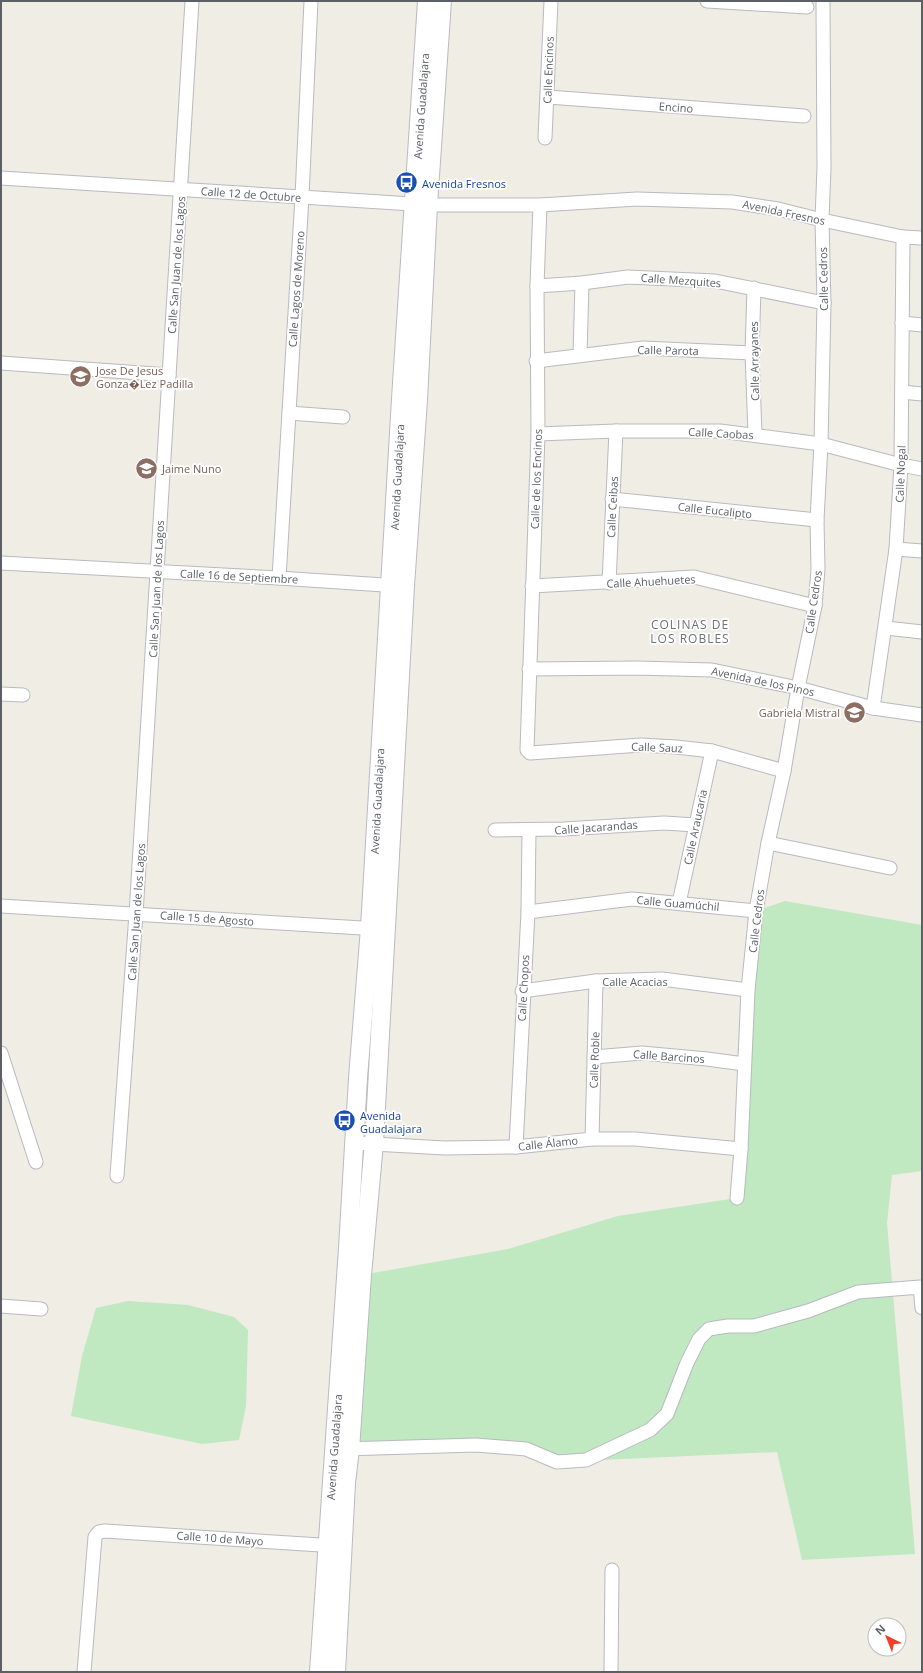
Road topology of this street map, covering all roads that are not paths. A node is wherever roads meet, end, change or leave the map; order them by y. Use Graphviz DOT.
graph roads {
  1 [pos="192,1"];
  2 [pos="311,1"];
  3 [pos="427,1"];
  4 [pos="442,1"];
  5 [pos="551,1"];
  6 [pos="707,1"];
  7 [pos="823,1"];
  8 [pos="807,7"];
  9 [pos="548,97"];
  10 [pos="804,116"];
  11 [pos="545,138"];
  12 [pos="1,178"];
  13 [pos="181,190"];
  14 [pos="302,197"];
  15 [pos="421,204"];
  16 [pos="540,205"];
  17 [pos="822,220"];
  18 [pos="903,237"];
  19 [pos="922,238"];
  20 [pos="582,283"];
  21 [pos="537,286"];
  22 [pos="754,288"];
  23 [pos="824,303"];
  24 [pos="902,323"];
  25 [pos="922,325"];
  26 [pos="752,353"];
  27 [pos="580,355"];
  28 [pos="536,361"];
  29 [pos="1,363"];
  30 [pos="168,375"];
  31 [pos="902,392"];
  32 [pos="922,394"];
  33 [pos="289,413"];
  34 [pos="343,418"];
  35 [pos="616,431"];
  36 [pos="538,434"];
  37 [pos="755,434"];
  38 [pos="821,444"];
  39 [pos="901,466"];
  40 [pos="922,469"];
  41 [pos="612,499"];
  42 [pos="817,520"];
  43 [pos="896,549"];
  44 [pos="922,551"];
  45 [pos="1,563"];
  46 [pos="157,571"];
  47 [pos="279,578"];
  48 [pos="609,583"];
  49 [pos="398,586"];
  50 [pos="532,586"];
  51 [pos="815,606"];
  52 [pos="886,628"];
  53 [pos="922,632"];
  54 [pos="529,669"];
  55 [pos="798,688"];
  56 [pos="1,694"];
  57 [pos="23,695"];
  58 [pos="873,708"];
  59 [pos="922,715"];
  60 [pos="712,751"];
  61 [pos="528,752"];
  62 [pos="784,771"];
  63 [pos="696,825"];
  64 [pos="495,830"];
  65 [pos="529,830"];
  66 [pos="768,843"];
  67 [pos="890,868"];
  68 [pos="679,903"];
  69 [pos="2,906"];
  70 [pos="756,911"];
  71 [pos="528,912"];
  72 [pos="136,914"];
  73 [pos="378,928"];
  74 [pos="596,981"];
  75 [pos="748,990"];
  76 [pos="522,991"];
  77 [pos="362,1038"];
  78 [pos="380,1040"];
  79 [pos="1,1053"];
  80 [pos="594,1056"];
  81 [pos="744,1064"];
  82 [pos="592,1139"];
  83 [pos="355,1143"];
  84 [pos="374,1143"];
  85 [pos="516,1147"];
  86 [pos="741,1149"];
  87 [pos="36,1162"];
  88 [pos="117,1176"];
  89 [pos="737,1198"];
  90 [pos="1,1306"];
  91 [pos="922,1308"];
  92 [pos="41,1309"];
  93 [pos="342,1449"];
  94 [pos="334,1546"];
  95 [pos="612,1570"];
  96 [pos="84,1672"];
  97 [pos="319,1672"];
  98 [pos="336,1672"];
  99 [pos="610,1672"];
  1 -- 13 [label="street, Calle San Juan de los Lagos"];
  2 -- 14 [label="street, Calle Lagos de Moreno"];
  3 -- 15 [label="street, Avenida Guadalajara"];
  4 -- 15 [label="street, Avenida Guadalajara"];
  5 -- 9 [label="street, Calle Encinos"];
  6 -- 8 [label="street"];
  7 -- 17 [label="street, Calle Cedros"];
  9 -- 10 [label="street, Encino"];
  9 -- 11 [label="street, Calle Encinos"];
  12 -- 13 [label="street, Calle 12 de Octubre"];
  13 -- 14 [label="street, Calle 12 de Octubre"];
  13 -- 30 [label="street, Calle San Juan de los Lagos"];
  14 -- 15 [label="street, Calle 12 de Octubre"];
  14 -- 33 [label="street, Calle Lagos de Moreno"];
  15 -- 16 [label="street, Avenida Fresnos"];
  15 -- 49 [label="street, Avenida Guadalajara"];
  16 -- 17 [label="street, Avenida Fresnos"];
  16 -- 21 [label="street, Calle de los Encinos"];
  17 -- 18 [label="street, Avenida Fresnos"];
  17 -- 23 [label="street, Calle Cedros"];
  18 -- 19 [label="street, Avenida Fresnos"];
  18 -- 24 [label="street, Calle Nogal"];
  20 -- 21 [label="street, Calle Mezquites"];
  20 -- 22 [label="street, Calle Mezquites"];
  20 -- 27 [label="street"];
  21 -- 28 [label="street, Calle de los Encinos"];
  22 -- 23 [label="street, Calle Mezquites"];
  22 -- 26 [label="street, Calle Arrayanes"];
  23 -- 38 [label="street, Calle Cedros"];
  24 -- 25 [label="street"];
  24 -- 31 [label="street, Calle Nogal"];
  26 -- 27 [label="street, Calle Parota"];
  26 -- 37 [label="street, Calle Arrayanes"];
  27 -- 28 [label="street, Calle Parota"];
  28 -- 36 [label="street, Calle de los Encinos"];
  29 -- 30 [label="street"];
  30 -- 46 [label="street, Calle San Juan de los Lagos"];
  31 -- 32 [label="street"];
  31 -- 39 [label="street, Calle Nogal"];
  33 -- 34 [label="street"];
  33 -- 47 [label="street, Calle Lagos de Moreno"];
  35 -- 36 [label="street, Calle Caobas"];
  35 -- 37 [label="street, Calle Caobas"];
  35 -- 41 [label="street, Calle Ceibas"];
  36 -- 50 [label="street, Calle de los Encinos"];
  37 -- 38 [label="street, Calle Caobas"];
  38 -- 39 [label="street, Calle Caobas"];
  38 -- 42 [label="street, Calle Cedros"];
  39 -- 40 [label="street, Calle Caobas"];
  39 -- 43 [label="street, Calle Nogal"];
  41 -- 42 [label="street, Calle Eucalipto"];
  41 -- 48 [label="street, Calle Ceibas"];
  42 -- 51 [label="street, Calle Cedros"];
  43 -- 44 [label="street"];
  43 -- 52 [label="street, Calle Nogal"];
  45 -- 46 [label="street, Calle 16 de Septiembre"];
  46 -- 47 [label="street, Calle 16 de Septiembre"];
  46 -- 72 [label="street, Calle San Juan de los Lagos"];
  47 -- 49 [label="street, Calle 16 de Septiembre"];
  48 -- 50 [label="street, Calle Ahuehuetes"];
  48 -- 51 [label="street, Calle Ahuehuetes"];
  49 -- 73 [label="street, Avenida Guadalajara"];
  50 -- 54 [label="street, Calle de los Encinos"];
  51 -- 55 [label="street, Calle Cedros"];
  52 -- 53 [label="street"];
  52 -- 58 [label="street, Calle Nogal"];
  54 -- 55 [label="street, Avenida de los Pinos"];
  54 -- 61 [label="street, Calle de los Encinos"];
  55 -- 58 [label="street, Avenida de los Pinos"];
  55 -- 62 [label="street, Calle Cedros"];
  56 -- 57 [label="street"];
  58 -- 59 [label="street, Avenida de los Pinos"];
  60 -- 61 [label="street, Calle Sauz"];
  60 -- 62 [label="street, Calle Sauz"];
  60 -- 63 [label="street, Calle Araucaria"];
  62 -- 66 [label="street, Calle Cedros"];
  63 -- 65 [label="street, Calle Jacarandas"];
  63 -- 68 [label="street, Calle Araucaria"];
  64 -- 65 [label="street, Calle Jacarandas"];
  65 -- 71 [label="street, Calle Chopos"];
  66 -- 67 [label="street"];
  66 -- 70 [label="street, Calle Cedros"];
  68 -- 70 [label="street, Calle Guamúchil"];
  68 -- 71 [label="street, Calle Guamúchil"];
  69 -- 72 [label="street, Calle 15 de Agosto"];
  70 -- 75 [label="street, Calle Cedros"];
  71 -- 76 [label="street, Calle Chopos"];
  72 -- 73 [label="street, Calle 15 de Agosto"];
  72 -- 88 [label="street, Calle San Juan de los Lagos"];
  73 -- 77 [label="street, Avenida Guadalajara"];
  73 -- 78 [label="street, Avenida Guadalajara"];
  74 -- 75 [label="street, Calle Acacias"];
  74 -- 76 [label="street, Calle Acacias"];
  74 -- 80 [label="street, Calle Roble"];
  75 -- 81 [label="street, Calle Cedros"];
  76 -- 85 [label="street, Calle Chopos"];
  77 -- 78 [label="street"];
  77 -- 83 [label="street, Avenida Guadalajara"];
  78 -- 84 [label="street, Avenida Guadalajara"];
  79 -- 87 [label="street"];
  80 -- 81 [label="street, Calle Barcinos"];
  80 -- 82 [label="street, Calle Roble"];
  81 -- 86 [label="street, Calle Cedros"];
  82 -- 85 [label="street, Calle Álamo"];
  82 -- 86 [label="street, Calle Álamo"];
  83 -- 84 [label="street, Calle Álamo"];
  83 -- 93 [label="street, Avenida Guadalajara"];
  84 -- 85 [label="street, Calle Álamo"];
  84 -- 93 [label="street, Avenida Guadalajara"];
  86 -- 89 [label="street, Calle Cedros"];
  90 -- 92 [label="street"];
  91 -- 93 [label="street"];
  93 -- 94 [label="street, Avenida Guadalajara"];
  94 -- 96 [label="street, Calle 10 de Mayo"];
  94 -- 97 [label="street, Avenida Guadalajara"];
  94 -- 98 [label="street, Avenida Guadalajara"];
  95 -- 99 [label="street"];
}
